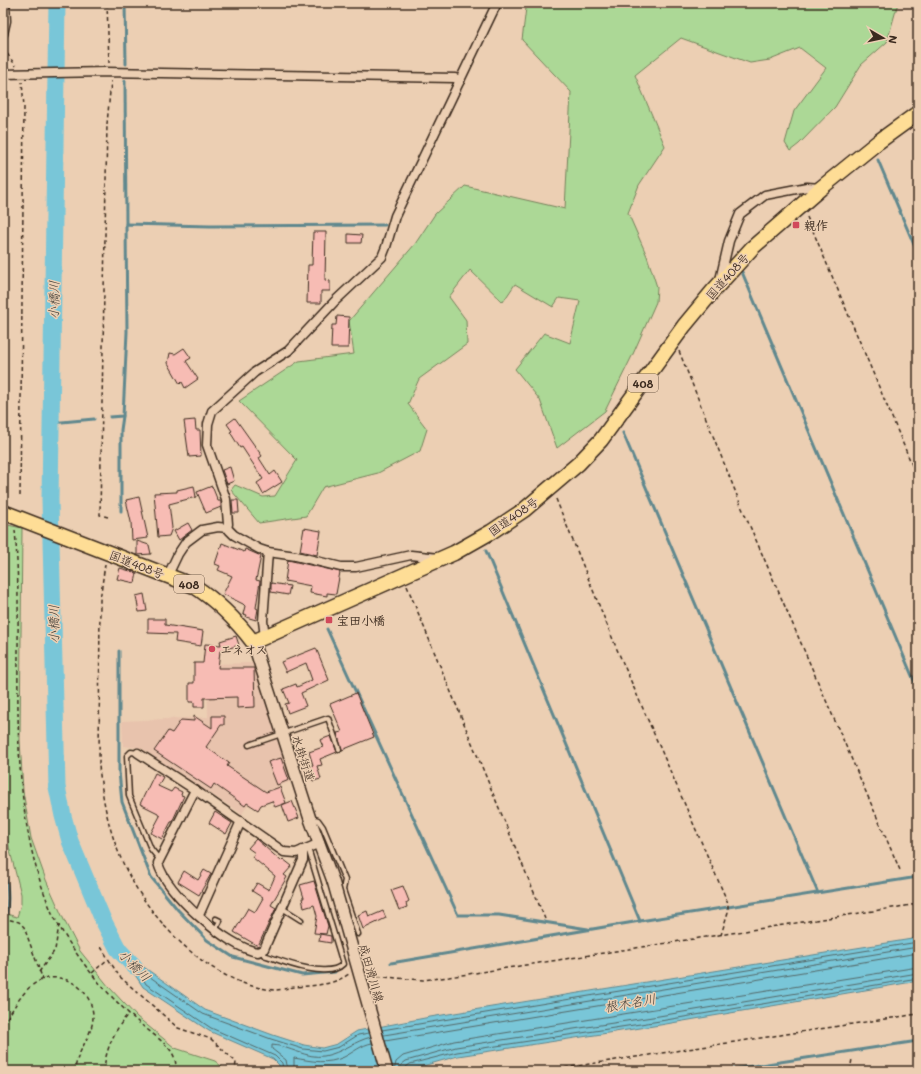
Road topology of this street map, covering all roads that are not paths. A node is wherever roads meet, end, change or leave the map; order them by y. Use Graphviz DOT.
graph roads {
  1 [pos="5,3"];
  2 [pos="497,3"];
  3 [pos="3,34"];
  4 [pos="3,74"];
  5 [pos="460,81"];
  6 [pos="918,113"];
  7 [pos="821,188"];
  8 [pos="720,283"];
  9 [pos="11,519"];
  10 [pos="227,528"];
  11 [pos="268,552"];
  12 [pos="442,558"];
  13 [pos="168,575"];
  14 [pos="259,640"];
  15 [pos="283,734"];
  16 [pos="249,745"];
  17 [pos="339,749"];
  18 [pos="138,753"];
  19 [pos="195,790"];
  20 [pos="310,819"];
  21 [pos="241,821"];
  22 [pos="320,843"];
  23 [pos="306,849"];
  24 [pos="159,859"];
  25 [pos="333,881"];
  26 [pos="282,908"];
  27 [pos="199,915"];
  28 [pos="216,919"];
  29 [pos="301,920"];
  30 [pos="215,930"];
  31 [pos="358,934"];
  32 [pos="262,952"];
  33 [pos="387,1071"];
  1 -- 3 [label="street"];
  2 -- 5 [label="street"];
  4 -- 5 [label="street"];
  5 -- 10 [label="street"];
  6 -- 7 [label="highway, 国道408号 / 408"];
  7 -- 8 [label="highway, 国道408号 / 408"];
  7 -- 8 [label="street"];
  8 -- 12 [label="highway, 国道408号 / 408"];
  9 -- 13 [label="highway, 国道408号 / 408"];
  10 -- 11 [label="street"];
  10 -- 13 [label="street"];
  11 -- 12 [label="street"];
  11 -- 14 [label="street"];
  12 -- 14 [label="highway, 国道408号 / 408"];
  13 -- 14 [label="highway, 国道408号 / 408"];
  14 -- 15 [label="main road, 水掛街道"];
  15 -- 16 [label="lane"];
  15 -- 17 [label="lane"];
  15 -- 20 [label="main road, 水掛街道"];
  18 -- 19 [label="street"];
  18 -- 24 [label="lane"];
  19 -- 21 [label="street"];
  19 -- 24 [label="street"];
  20 -- 22 [label="main road, 水掛街道"];
  20 -- 31 [label="lane"];
  21 -- 23 [label="street"];
  21 -- 27 [label="street"];
  22 -- 23 [label="street"];
  22 -- 25 [label="main road, 水掛街道"];
  23 -- 26 [label="street"];
  23 -- 32 [label="lane"];
  24 -- 27 [label="street"];
  25 -- 33 [label="main road, 成田滑川線, bridge"];
  26 -- 29 [label="lane"];
  26 -- 32 [label="street"];
  27 -- 30 [label="street"];
  28 -- 30 [label="lane"];
  30 -- 32 [label="street"];
}
